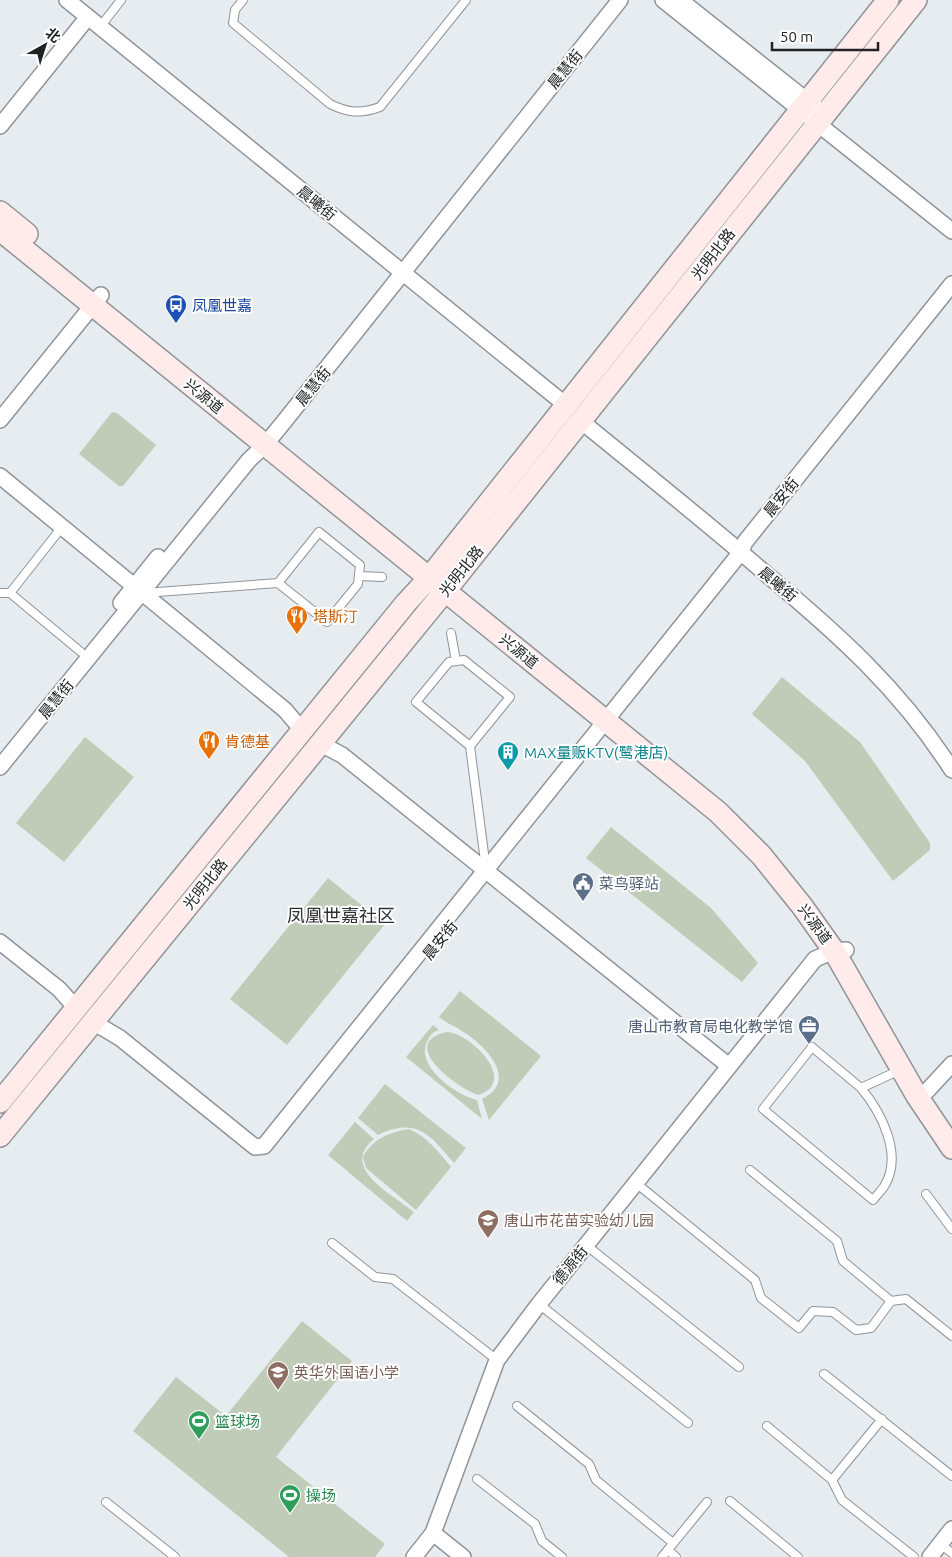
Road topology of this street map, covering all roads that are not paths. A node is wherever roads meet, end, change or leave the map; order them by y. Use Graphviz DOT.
graph roads {
  1 [pos="67,0"];
  2 [pos="81,0"];
  3 [pos="121,0"];
  4 [pos="243,0"];
  5 [pos="466,0"];
  6 [pos="608,0"];
  7 [pos="620,0"];
  8 [pos="663,0"];
  9 [pos="680,0"];
  10 [pos="888,0"];
  11 [pos="916,0"];
  12 [pos="98,21"];
  13 [pos="812,112"];
  14 [pos="0,126"];
  15 [pos="0,212"];
  16 [pos="952,218"];
  17 [pos="0,230"];
  18 [pos="952,231"];
  19 [pos="402,266"];
  20 [pos="952,284"];
  21 [pos="97,300"];
  22 [pos="577,410"];
  23 [pos="0,420"];
  24 [pos="266,437"];
  25 [pos="0,476"];
  26 [pos="0,488"];
  27 [pos="59,531"];
  28 [pos="743,547"];
  29 [pos="359,576"];
  30 [pos="382,577"];
  31 [pos="441,580"];
  32 [pos="278,583"];
  33 [pos="0,593"];
  34 [pos="10,593"];
  35 [pos="136,593"];
  36 [pos="451,634"];
  37 [pos="81,652"];
  38 [pos="456,661"];
  39 [pos="609,719"];
  40 [pos="302,730"];
  41 [pos="319,743"];
  42 [pos="470,746"];
  43 [pos="0,752"];
  44 [pos="952,752"];
  45 [pos="0,767"];
  46 [pos="952,770"];
  47 [pos="487,877"];
  48 [pos="0,942"];
  49 [pos="840,951"];
  50 [pos="0,955"];
  51 [pos="76,1008"];
  52 [pos="93,1022"];
  53 [pos="952,1064"];
  54 [pos="727,1068"];
  55 [pos="902,1070"];
  56 [pos="952,1076"];
  57 [pos="861,1088"];
  58 [pos="924,1094"];
  59 [pos="0,1102"];
  60 [pos="952,1130"];
  61 [pos="0,1136"];
  62 [pos="952,1148"];
  63 [pos="750,1170"];
  64 [pos="636,1183"];
  65 [pos="926,1194"];
  66 [pos="952,1229"];
  67 [pos="332,1243"];
  68 [pos="586,1245"];
  69 [pos="891,1301"];
  70 [pos="538,1304"];
  71 [pos="952,1336"];
  72 [pos="498,1360"];
  73 [pos="739,1367"];
  74 [pos="824,1374"];
  75 [pos="517,1406"];
  76 [pos="882,1419"];
  77 [pos="688,1423"];
  78 [pos="767,1426"];
  79 [pos="952,1476"];
  80 [pos="477,1479"];
  81 [pos="832,1480"];
  82 [pos="730,1501"];
  83 [pos="106,1502"];
  84 [pos="707,1502"];
  85 [pos="952,1529"];
  86 [pos="433,1533"];
  87 [pos="670,1547"];
  88 [pos="946,1548"];
  89 [pos="175,1557"];
  90 [pos="414,1557"];
  91 [pos="463,1557"];
  92 [pos="562,1557"];
  93 [pos="662,1557"];
  94 [pos="676,1557"];
  95 [pos="798,1557"];
  96 [pos="914,1557"];
  97 [pos="930,1557"];
  1 -- 12 [label="street, 晨曦街"];
  2 -- 12 [label="street, 晨曦街"];
  3 -- 12 [label="lane"];
  4 -- 5 [label="lane"];
  6 -- 19 [label="street, 晨慧街"];
  7 -- 19 [label="street, 晨慧街"];
  8 -- 13 [label="street"];
  9 -- 13 [label="street"];
  10 -- 13 [label="main road, 光明北路"];
  11 -- 13 [label="main road, 光明北路"];
  12 -- 14 [label="street"];
  12 -- 19 [label="street, 晨曦街"];
  13 -- 16 [label="street"];
  13 -- 18 [label="street"];
  13 -- 22 [label="main road, 光明北路"];
  15 -- 21 [label="main road, 兴源道"];
  17 -- 21 [label="main road, 兴源道"];
  19 -- 22 [label="street, 晨曦街"];
  19 -- 24 [label="street, 晨慧街"];
  20 -- 28 [label="street, 晨安街"];
  21 -- 23 [label="street"];
  21 -- 24 [label="main road, 兴源道"];
  22 -- 28 [label="street, 晨曦街"];
  22 -- 31 [label="main road, 光明北路"];
  24 -- 31 [label="main road, 兴源道"];
  24 -- 35 [label="street, 晨慧街"];
  25 -- 27 [label="street"];
  26 -- 27 [label="street"];
  27 -- 34 [label="lane"];
  27 -- 35 [label="street"];
  28 -- 39 [label="street, 晨安街"];
  28 -- 44 [label="street, 晨曦街"];
  28 -- 46 [label="street, 晨曦街"];
  29 -- 30 [label="lane"];
  29 -- 32 [label="lane"];
  29 -- 32 [label="lane"];
  31 -- 39 [label="main road, 兴源道"];
  31 -- 40 [label="main road, 光明北路"];
  31 -- 41 [label="main road, 光明北路"];
  32 -- 35 [label="lane"];
  33 -- 34 [label="lane"];
  34 -- 37 [label="lane"];
  35 -- 37 [label="street, 晨慧街"];
  35 -- 40 [label="street"];
  35 -- 45 [label="street, 晨慧街"];
  36 -- 38 [label="lane"];
  37 -- 43 [label="street, 晨慧街"];
  38 -- 42 [label="lane"];
  38 -- 42 [label="lane"];
  39 -- 47 [label="street, 晨安街"];
  39 -- 49 [label="main road, 兴源道"];
  40 -- 51 [label="main road, 光明北路"];
  41 -- 47 [label="street"];
  41 -- 52 [label="main road, 光明北路"];
  42 -- 47 [label="lane"];
  47 -- 52 [label="street, 晨安街"];
  47 -- 54 [label="street"];
  48 -- 51 [label="street"];
  49 -- 54 [label="street, 德源街"];
  49 -- 55 [label="main road, 兴源道"];
  49 -- 58 [label="main road, 兴源道"];
  50 -- 51 [label="street"];
  51 -- 52 [label="main road"];
  51 -- 59 [label="main road, 光明北路"];
  52 -- 61 [label="main road, 光明北路"];
  53 -- 58 [label="street"];
  54 -- 64 [label="street, 德源街"];
  55 -- 57 [label="lane"];
  55 -- 58 [label="main road, 兴源道"];
  56 -- 58 [label="street"];
  57 -- 57 [label="lane"];
  58 -- 60 [label="main road, 兴源道"];
  58 -- 62 [label="main road, 兴源道"];
  63 -- 69 [label="lane"];
  64 -- 68 [label="street, 德源街"];
  64 -- 69 [label="lane"];
  65 -- 66 [label="lane"];
  67 -- 72 [label="lane"];
  68 -- 70 [label="street, 德源街"];
  68 -- 73 [label="lane"];
  69 -- 71 [label="lane"];
  70 -- 72 [label="street, 德源街"];
  70 -- 77 [label="lane"];
  72 -- 86 [label="street, 德源街"];
  74 -- 76 [label="lane"];
  75 -- 87 [label="lane"];
  76 -- 79 [label="lane"];
  76 -- 81 [label="lane"];
  78 -- 81 [label="lane"];
  80 -- 92 [label="lane"];
  81 -- 96 [label="lane"];
  82 -- 95 [label="lane"];
  83 -- 89 [label="lane"];
  84 -- 87 [label="lane"];
  85 -- 88 [label="street"];
  86 -- 90 [label="street, 德源街"];
  86 -- 91 [label="street"];
  87 -- 93 [label="lane"];
  87 -- 94 [label="lane"];
  88 -- 97 [label="street"];
}
